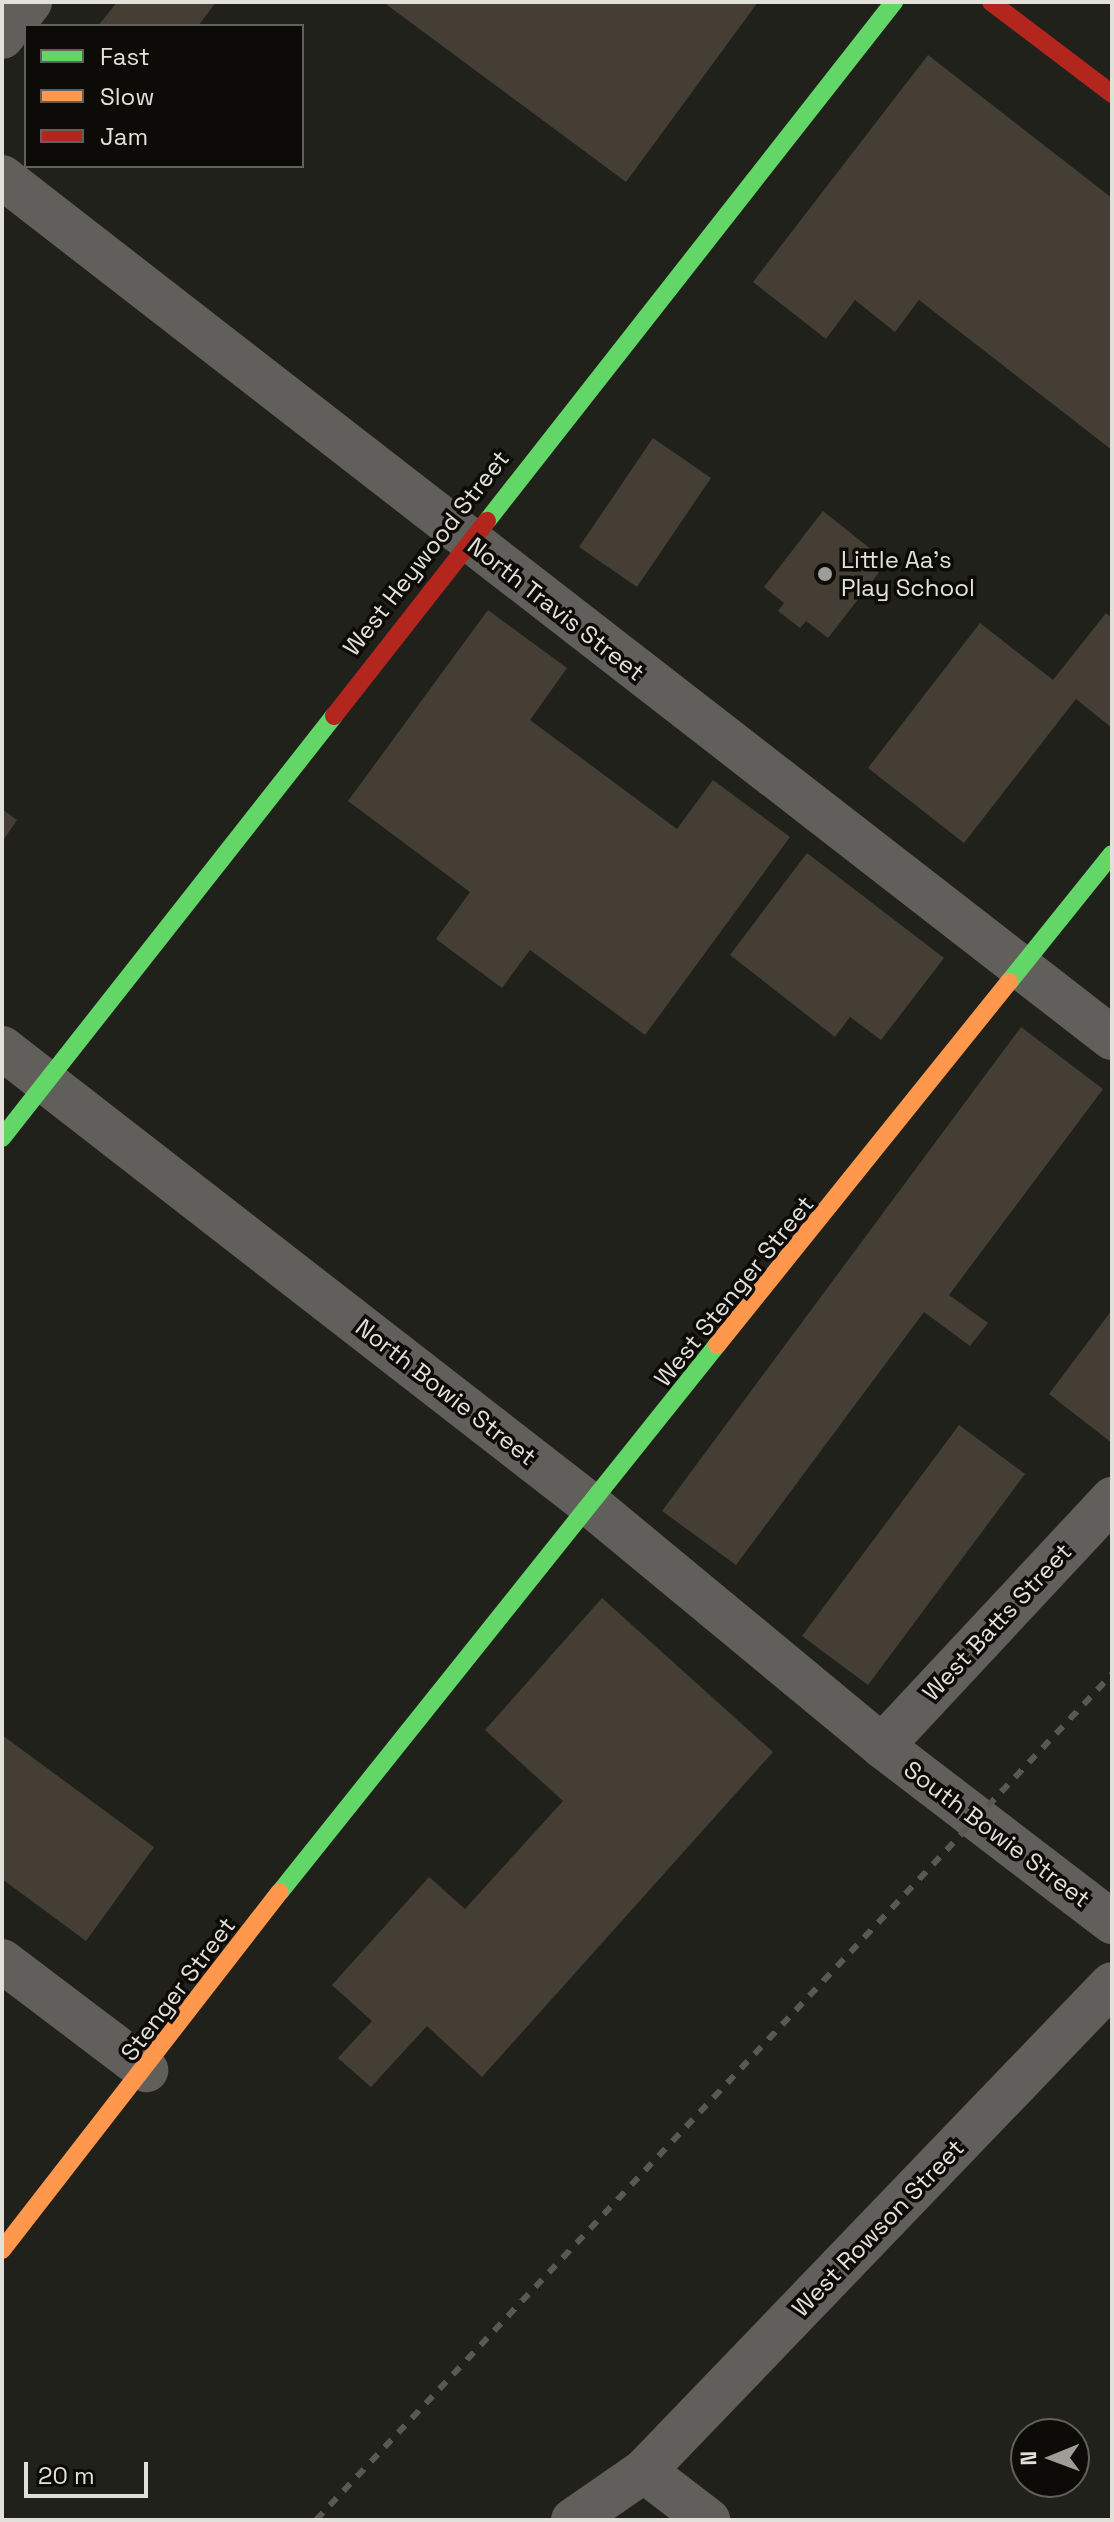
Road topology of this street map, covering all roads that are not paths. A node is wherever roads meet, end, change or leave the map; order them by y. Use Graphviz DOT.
graph roads {
  1 [pos="30,2"];
  2 [pos="894,2"];
  3 [pos="991,2"];
  4 [pos="2,37"];
  5 [pos="1112,94"];
  6 [pos="2,177"];
  7 [pos="466,539"];
  8 [pos="1112,854"];
  9 [pos="1023,972"];
  10 [pos="1112,1038"];
  11 [pos="2,1048"];
  12 [pos="45,1082"];
  13 [pos="2,1138"];
  14 [pos="1112,1499"];
  15 [pos="592,1506"];
  16 [pos="882,1746"];
  17 [pos="388,1753"];
  18 [pos="1112,1922"];
  19 [pos="2,1961"];
  20 [pos="1112,1984"];
  21 [pos="146,2070"];
  22 [pos="2,2250"];
  23 [pos="644,2471"];
  24 [pos="573,2520"];
  25 [pos="708,2520"];
  1 -- 4 [label="street"];
  2 -- 7 [label="street, West Heywood Street"];
  3 -- 5 [label="street"];
  6 -- 7 [label="street, North Travis Street"];
  7 -- 9 [label="street, North Travis Street"];
  7 -- 12 [label="street, West Heywood Street"];
  8 -- 9 [label="street, West Stenger Street"];
  9 -- 10 [label="street, North Travis Street"];
  9 -- 15 [label="street, West Stenger Street"];
  11 -- 12 [label="street, North Bowie Street"];
  12 -- 13 [label="street, West Heywood Street"];
  12 -- 15 [label="street, North Bowie Street"];
  14 -- 16 [label="street, West Batts Street"];
  15 -- 16 [label="street, North Bowie Street"];
  15 -- 17 [label="street, West Stenger Street"];
  16 -- 18 [label="street, South Bowie Street"];
  17 -- 21 [label="street, Stenger Street"];
  19 -- 21 [label="street"];
  20 -- 23 [label="street, West Rowson Street"];
  21 -- 22 [label="street, Stenger Street"];
  23 -- 24 [label="street, West Rowson Street"];
  23 -- 25 [label="street"];
}
